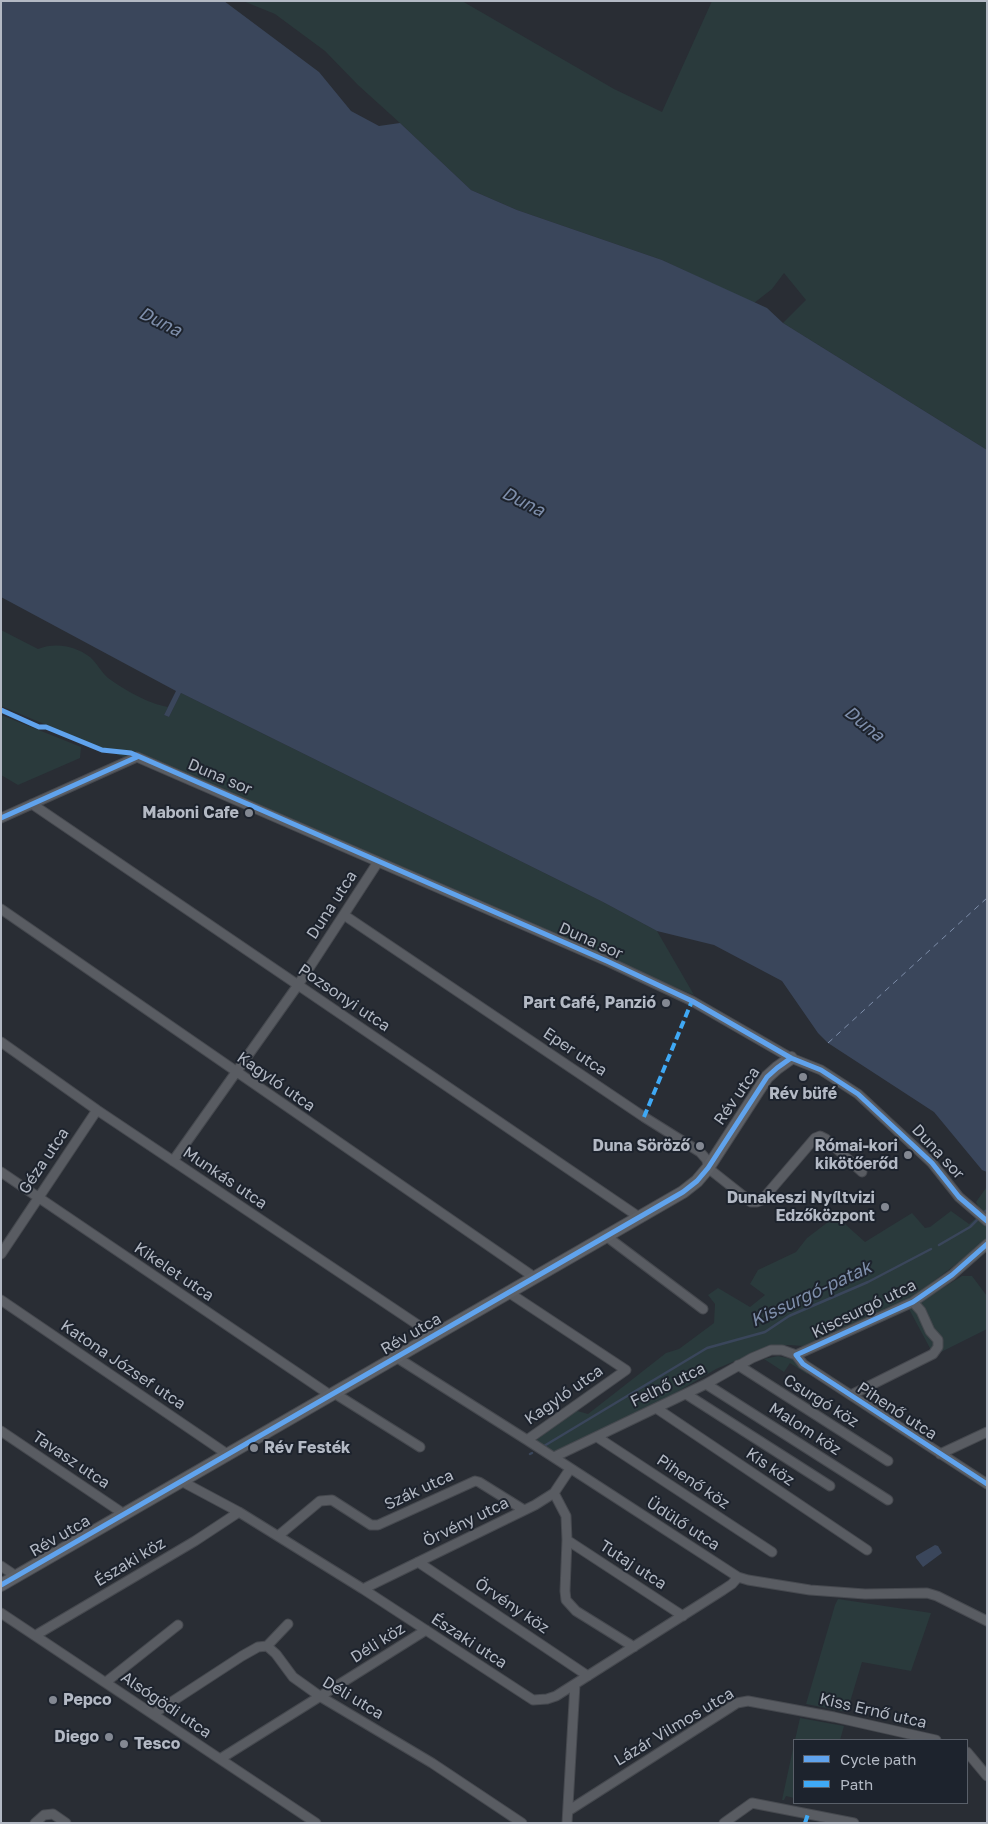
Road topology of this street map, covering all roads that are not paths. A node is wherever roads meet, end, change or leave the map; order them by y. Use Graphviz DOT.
graph roads {
  1 [pos="32,804"];
  2 [pos="1,818"];
  3 [pos="378,862"];
  4 [pos="1,909"];
  5 [pos="344,915"];
  6 [pos="298,985"];
  7 [pos="1,1042"];
  8 [pos="791,1058"];
  9 [pos="237,1073"];
  10 [pos="97,1110"];
  11 [pos="173,1161"];
  12 [pos="708,1168"];
  13 [pos="1,1172"];
  14 [pos="862,1172"];
  15 [pos="37,1197"];
  16 [pos="639,1217"];
  17 [pos="986,1220"];
  18 [pos="606,1236"];
  19 [pos="987,1244"];
  20 [pos="1,1254"];
  21 [pos="534,1277"];
  22 [pos="508,1292"];
  23 [pos="1,1300"];
  24 [pos="913,1302"];
  25 [pos="704,1310"];
  26 [pos="433,1335"];
  27 [pos="796,1355"];
  28 [pos="396,1357"];
  29 [pos="738,1365"];
  30 [pos="706,1384"];
  31 [pos="332,1394"];
  32 [pos="686,1394"];
  33 [pos="851,1396"];
  34 [pos="656,1408"];
  35 [pos="1,1430"];
  36 [pos="987,1432"];
  37 [pos="597,1437"];
  38 [pos="527,1440"];
  39 [pos="420,1447"];
  40 [pos="227,1454"];
  41 [pos="940,1454"];
  42 [pos="554,1457"];
  43 [pos="888,1461"];
  44 [pos="570,1469"];
  45 [pos="181,1481"];
  46 [pos="987,1484"];
  47 [pos="830,1486"];
  48 [pos="554,1493"];
  49 [pos="888,1500"];
  50 [pos="524,1510"];
  51 [pos="239,1512"];
  52 [pos="124,1514"];
  53 [pos="278,1536"];
  54 [pos="567,1540"];
  55 [pos="867,1550"];
  56 [pos="772,1552"];
  57 [pos="418,1562"];
  58 [pos="1,1566"];
  59 [pos="16,1576"];
  60 [pos="738,1577"];
  61 [pos="1,1585"];
  62 [pos="363,1589"];
  63 [pos="1,1613"];
  64 [pos="683,1616"];
  65 [pos="987,1621"];
  66 [pos="288,1624"];
  67 [pos="178,1625"];
  68 [pos="426,1630"];
  69 [pos="36,1636"];
  70 [pos="268,1646"];
  71 [pos="634,1647"];
  72 [pos="588,1676"];
  73 [pos="106,1682"];
  74 [pos="575,1684"];
  75 [pos="321,1697"];
  76 [pos="804,1710"];
  77 [pos="153,1714"];
  78 [pos="932,1739"];
  79 [pos="968,1753"];
  80 [pos="220,1759"];
  81 [pos="987,1776"];
  82 [pos="568,1811"];
  83 [pos="314,1822"];
  84 [pos="35,1823"];
  85 [pos="66,1823"];
  86 [pos="522,1823"];
  87 [pos="567,1823"];
  88 [pos="724,1823"];
  89 [pos="854,1823"];
  1 -- 2 [label="street"];
  1 -- 3 [label="street, Duna sor"];
  1 -- 6 [label="street, Pozsonyi utca"];
  3 -- 5 [label="street, Duna utca"];
  3 -- 8 [label="street, Duna sor"];
  4 -- 9 [label="street, Kagyló utca"];
  5 -- 6 [label="street, Duna utca"];
  5 -- 12 [label="street, Eper utca"];
  6 -- 9 [label="street, Duna utca"];
  6 -- 16 [label="street, Pozsonyi utca"];
  7 -- 10 [label="street, Munkás utca"];
  8 -- 12 [label="street, Rév utca"];
  8 -- 17 [label="street, Duna sor"];
  9 -- 11 [label="street, Duna utca"];
  9 -- 21 [label="street, Kagyló utca"];
  10 -- 11 [label="street, Munkás utca"];
  10 -- 15 [label="street, Géza utca"];
  11 -- 26 [label="street, Munkás utca"];
  12 -- 14 [label="street, Eper utca"];
  12 -- 16 [label="street, Rév utca"];
  13 -- 15 [label="street, Kikelet utca"];
  15 -- 20 [label="street, Géza utca"];
  15 -- 31 [label="street, Kikelet utca"];
  16 -- 18 [label="street, Rév utca"];
  18 -- 21 [label="street, Rév utca"];
  18 -- 25 [label="street"];
  19 -- 24 [label="street, Kiscsurgó utca"];
  21 -- 22 [label="street, Rév utca"];
  22 -- 26 [label="street, Rév utca"];
  22 -- 38 [label="street, Kagyló utca"];
  23 -- 40 [label="street, Katona József utca"];
  24 -- 27 [label="street, Kiscsurgó utca"];
  24 -- 33 [label="street"];
  26 -- 28 [label="street, Rév utca"];
  27 -- 29 [label="street, Felhő utca"];
  27 -- 33 [label="street, Pihenő utca"];
  28 -- 31 [label="street, Rév utca"];
  28 -- 38 [label="street, Üdülő utca"];
  29 -- 30 [label="street, Felhő utca"];
  29 -- 43 [label="street, Csurgó köz"];
  30 -- 32 [label="street, Felhő utca"];
  30 -- 49 [label="street, Malom köz"];
  31 -- 39 [label="street"];
  31 -- 40 [label="street, Rév utca"];
  32 -- 34 [label="street, Felhő utca"];
  32 -- 47 [label="street"];
  33 -- 41 [label="street, Pihenő utca"];
  34 -- 37 [label="street, Felhő utca"];
  34 -- 55 [label="street, Kis köz"];
  35 -- 52 [label="street, Tavasz utca"];
  36 -- 41 [label="street"];
  37 -- 42 [label="street, Felhő utca"];
  37 -- 56 [label="street, Pihenő köz"];
  38 -- 42 [label="street, Üdülő utca"];
  40 -- 45 [label="street, Rév utca"];
  41 -- 46 [label="street, Pihenő utca"];
  42 -- 44 [label="street, Üdülő utca"];
  44 -- 48 [label="street, Örvény utca"];
  44 -- 60 [label="street, Üdülő utca"];
  45 -- 51 [label="street, Északi utca"];
  45 -- 52 [label="street, Rév utca"];
  48 -- 50 [label="street, Örvény utca"];
  48 -- 54 [label="street"];
  50 -- 53 [label="street, Szák utca"];
  50 -- 57 [label="street, Örvény utca"];
  51 -- 53 [label="street, Északi utca"];
  51 -- 69 [label="street, Északi köz"];
  52 -- 59 [label="street, Rév utca"];
  53 -- 62 [label="street, Északi utca"];
  54 -- 64 [label="street, Tutaj utca"];
  54 -- 71 [label="street"];
  57 -- 62 [label="street, Örvény utca"];
  57 -- 72 [label="street, Örvény köz"];
  58 -- 59 [label="street"];
  59 -- 61 [label="street, Rév utca"];
  60 -- 64 [label="street, Északi utca"];
  60 -- 65 [label="street, Üdülő utca"];
  62 -- 68 [label="street, Északi utca"];
  63 -- 69 [label="street, Alsógödi utca"];
  64 -- 71 [label="street, Északi utca"];
  66 -- 70 [label="street"];
  67 -- 73 [label="street"];
  68 -- 74 [label="street, Északi utca"];
  68 -- 75 [label="street, Déli köz"];
  69 -- 73 [label="street, Alsógödi utca"];
  70 -- 75 [label="street, Déli utca"];
  70 -- 77 [label="street"];
  71 -- 72 [label="street, Északi utca"];
  72 -- 74 [label="street, Északi utca"];
  73 -- 77 [label="street, Alsógödi utca"];
  74 -- 82 [label="street"];
  75 -- 80 [label="street, Déli köz"];
  75 -- 86 [label="street, Déli utca"];
  76 -- 78 [label="street, Kiss Ernő utca"];
  76 -- 82 [label="street, Lázár Vilmos utca"];
  77 -- 80 [label="street, Alsógödi utca"];
  79 -- 81 [label="street"];
  80 -- 83 [label="street, Alsógödi utca"];
  82 -- 87 [label="street"];
  84 -- 85 [label="street"];
  88 -- 89 [label="street"];
}
